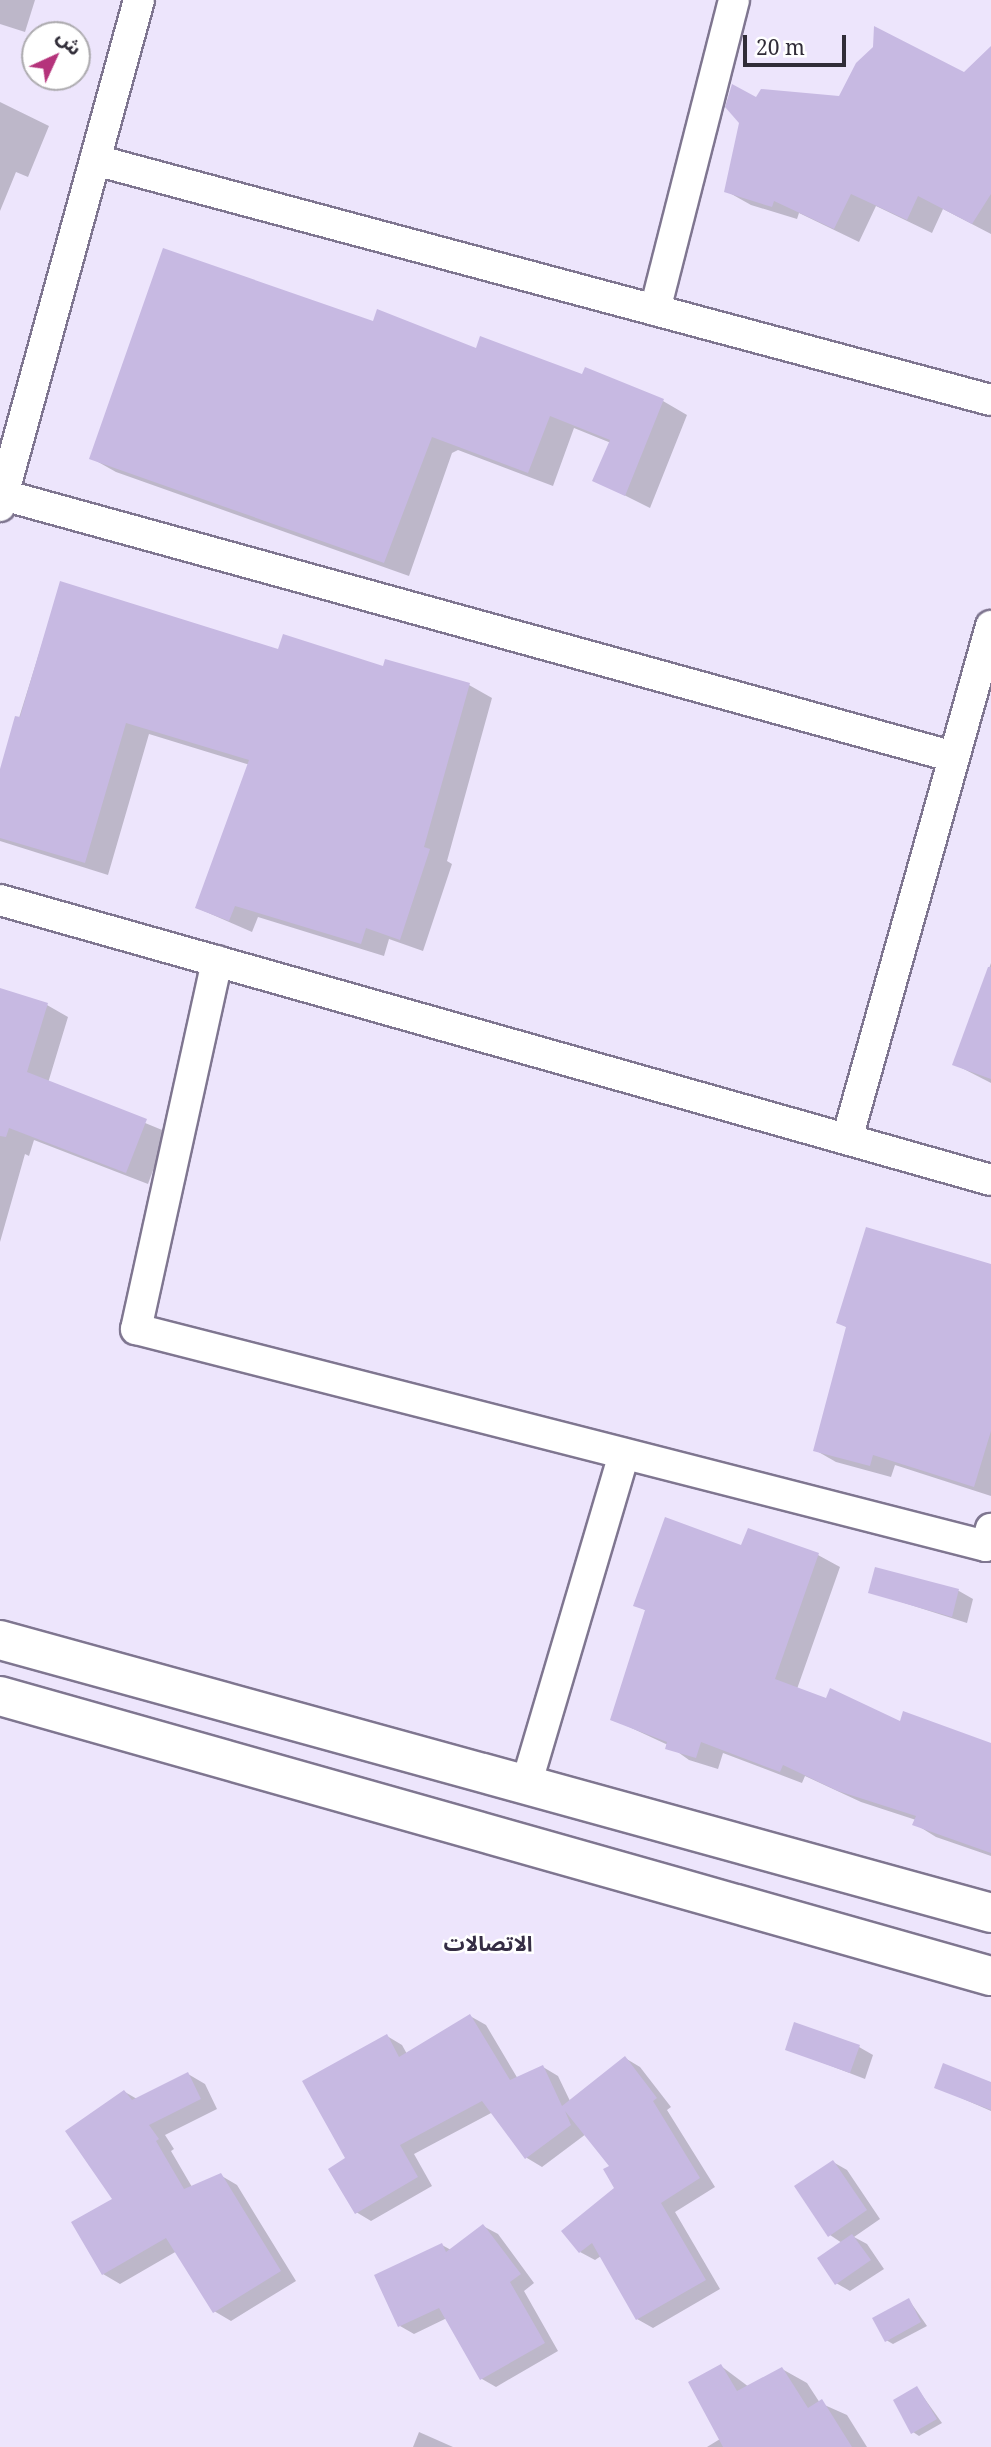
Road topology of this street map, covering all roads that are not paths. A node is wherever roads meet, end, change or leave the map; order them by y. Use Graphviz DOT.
graph roads {
  1 [pos="139,0"];
  2 [pos="734,0"];
  3 [pos="95,160"];
  4 [pos="655,310"];
  5 [pos="991,400"];
  6 [pos="1,501"];
  7 [pos="991,626"];
  8 [pos="954,757"];
  9 [pos="0,900"];
  10 [pos="217,961"];
  11 [pos="847,1139"];
  12 [pos="991,1180"];
  13 [pos="624,1454"];
  14 [pos="991,1529"];
  15 [pos="0,1640"];
  16 [pos="0,1696"];
  17 [pos="526,1785"];
  18 [pos="991,1913"];
  19 [pos="991,1976"];
  1 -- 3 [label="street"];
  2 -- 4 [label="street"];
  3 -- 4 [label="street"];
  3 -- 6 [label="street"];
  4 -- 5 [label="street"];
  6 -- 8 [label="street"];
  7 -- 8 [label="street"];
  8 -- 11 [label="street"];
  9 -- 10 [label="street"];
  10 -- 11 [label="street"];
  10 -- 13 [label="street"];
  11 -- 12 [label="street"];
  13 -- 14 [label="street"];
  13 -- 17 [label="street"];
  15 -- 17 [label="street"];
  16 -- 19 [label="street"];
  17 -- 18 [label="street"];
}
